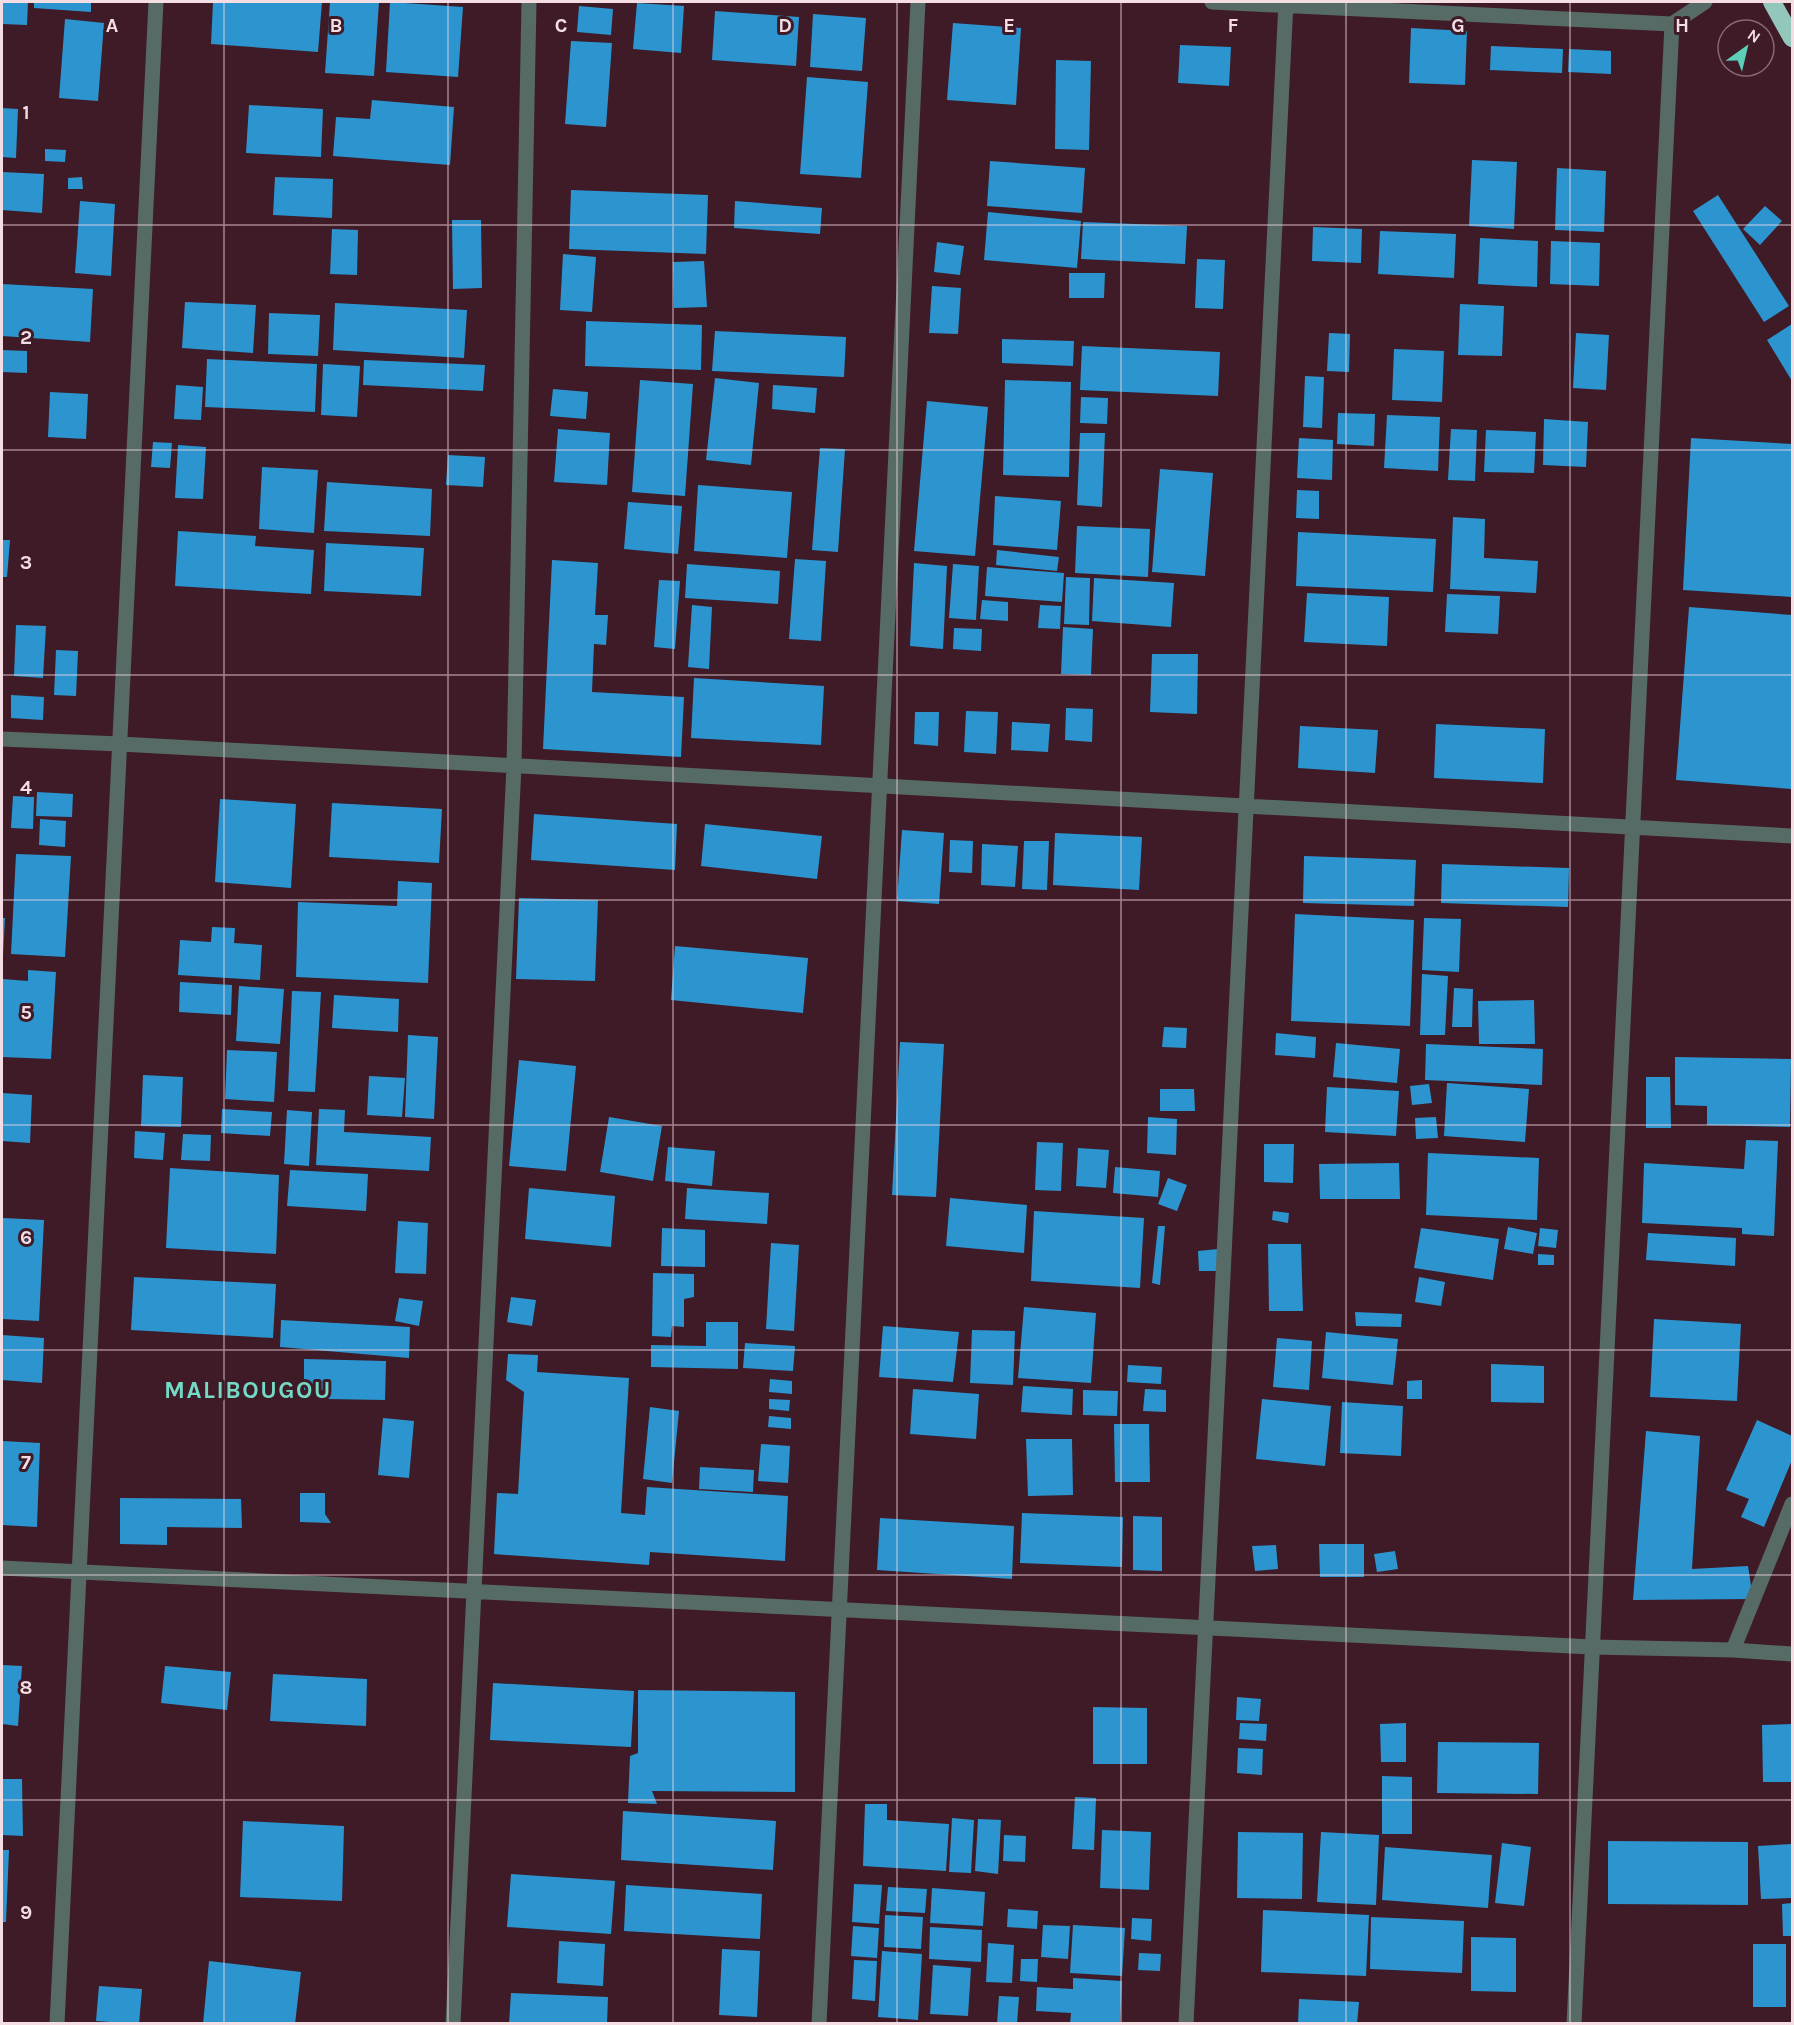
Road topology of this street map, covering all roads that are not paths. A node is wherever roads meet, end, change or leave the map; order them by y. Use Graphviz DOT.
graph roads {
  1 [pos="156,2"];
  2 [pos="530,2"];
  3 [pos="918,2"];
  4 [pos="1212,2"];
  5 [pos="1705,2"];
  6 [pos="1772,2"];
  7 [pos="1286,3"];
  8 [pos="1672,24"];
  9 [pos="1792,38"];
  10 [pos="2,740"];
  11 [pos="120,744"];
  12 [pos="514,766"];
  13 [pos="879,786"];
  14 [pos="1246,806"];
  15 [pos="1633,827"];
  16 [pos="1792,836"];
  17 [pos="1792,1504"];
  18 [pos="2,1568"];
  19 [pos="79,1571"];
  20 [pos="474,1590"];
  21 [pos="839,1608"];
  22 [pos="1206,1627"];
  23 [pos="1593,1647"];
  24 [pos="1733,1650"];
  25 [pos="1792,1654"];
  26 [pos="57,2024"];
  27 [pos="453,2024"];
  28 [pos="819,2024"];
  29 [pos="1186,2024"];
  30 [pos="1574,2024"];
  1 -- 11 [label="street"];
  2 -- 12 [label="street"];
  3 -- 13 [label="street"];
  4 -- 7 [label="street"];
  5 -- 8 [label="street"];
  6 -- 9 [label="highway"];
  7 -- 8 [label="street"];
  7 -- 14 [label="street"];
  8 -- 15 [label="street"];
  10 -- 11 [label="street"];
  11 -- 12 [label="street"];
  11 -- 19 [label="street"];
  12 -- 13 [label="street"];
  12 -- 20 [label="street"];
  13 -- 14 [label="street"];
  13 -- 21 [label="street"];
  14 -- 15 [label="street"];
  14 -- 22 [label="street"];
  15 -- 16 [label="street"];
  15 -- 23 [label="street"];
  17 -- 24 [label="street"];
  18 -- 19 [label="street"];
  19 -- 20 [label="street"];
  19 -- 26 [label="street"];
  20 -- 21 [label="street"];
  20 -- 27 [label="street"];
  21 -- 22 [label="street"];
  21 -- 28 [label="street"];
  22 -- 23 [label="street"];
  22 -- 29 [label="street"];
  23 -- 24 [label="street"];
  23 -- 30 [label="street"];
  24 -- 25 [label="street"];
}
